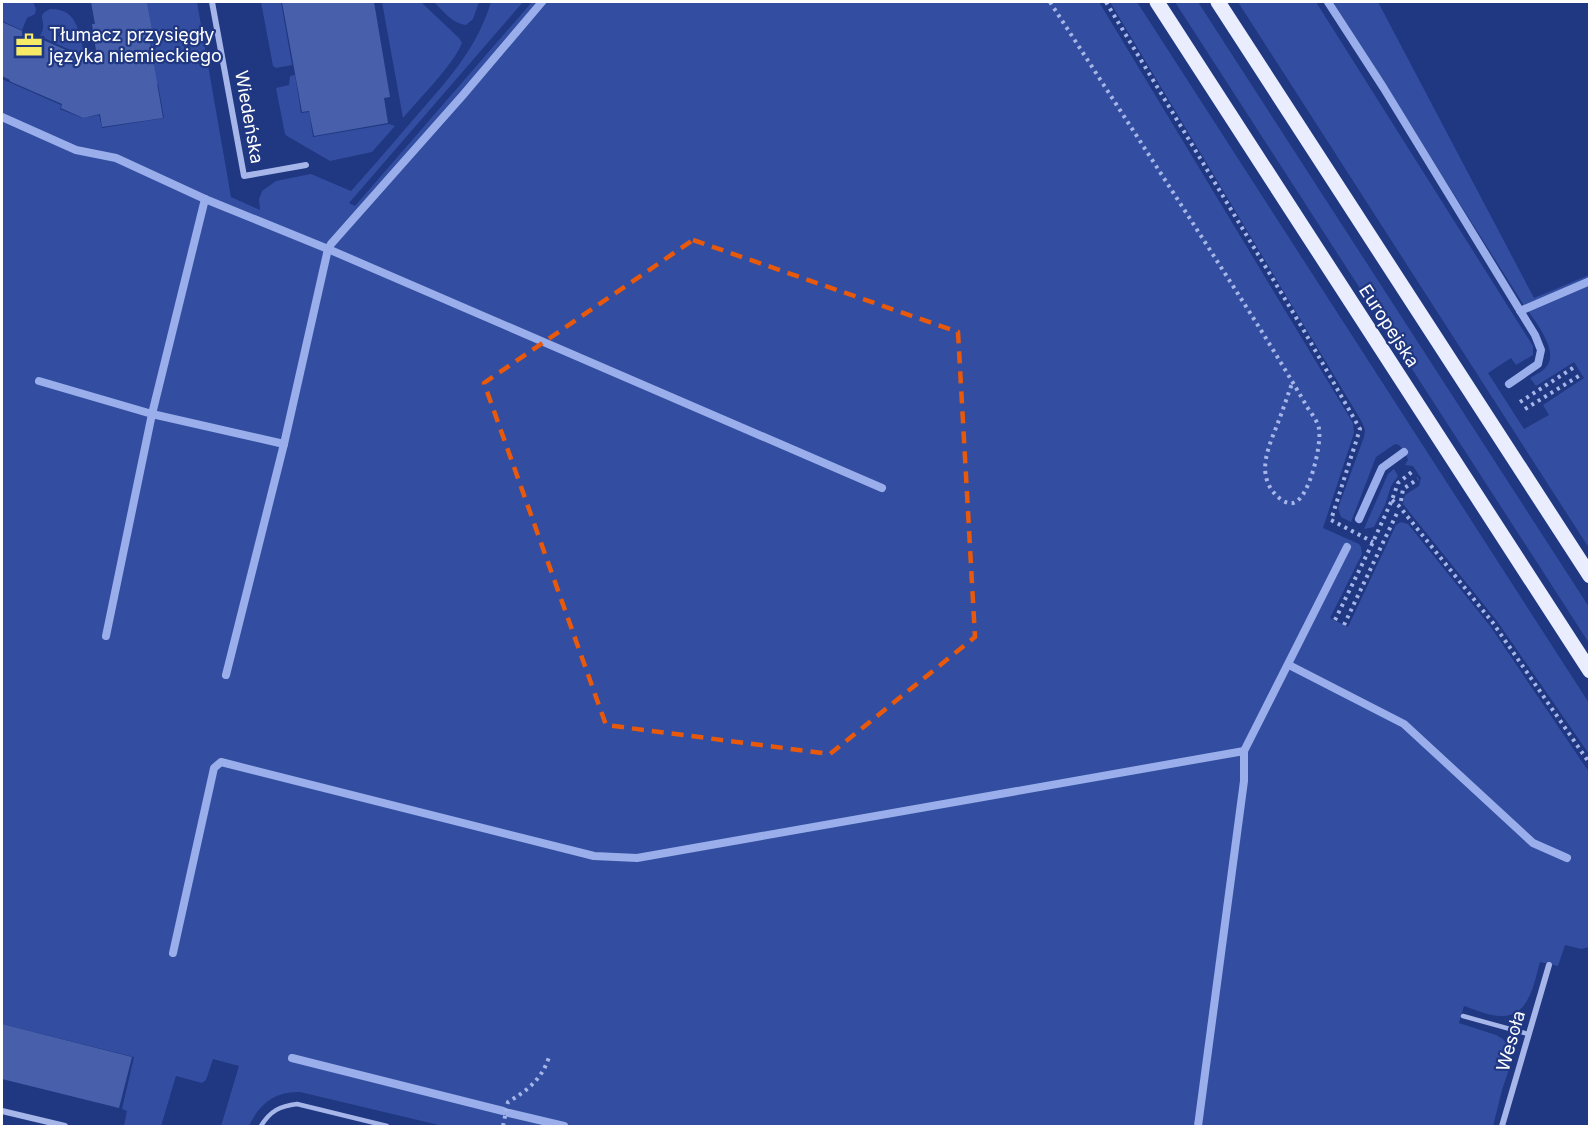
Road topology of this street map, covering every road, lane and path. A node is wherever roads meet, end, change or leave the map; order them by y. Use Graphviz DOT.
graph roads {
  1 [pos="212,2"];
  2 [pos="1050,2"];
  3 [pos="1106,2"];
  4 [pos="1157,2"];
  5 [pos="1218,2"];
  6 [pos="306,165"];
  7 [pos="1576,366"];
  8 [pos="1582,374"];
  9 [pos="1293,381"];
  10 [pos="1520,402"];
  11 [pos="1525,409"];
  12 [pos="1413,471"];
  13 [pos="1418,479"];
  14 [pos="1392,500"];
  15 [pos="1401,501"];
  16 [pos="1398,511"];
  17 [pos="1373,542"];
  18 [pos="1590,576"];
  19 [pos="1335,620"];
  20 [pos="1344,625"];
  21 [pos="1590,671"];
  22 [pos="1590,764"];
  23 [pos="1549,965"];
  24 [pos="1463,1016"];
  25 [pos="1528,1034"];
  26 [pos="549,1057"];
  27 [pos="2,1111"];
  28 [pos="64,1126"];
  29 [pos="261,1126"];
  30 [pos="387,1126"];
  31 [pos="503,1126"];
  32 [pos="1502,1126"];
  1 -- 6 [label="street, Wiedeńska"];
  2 -- 9 [label="path"];
  3 -- 17 [label="path"];
  4 -- 21 [label="main road, Europejska"];
  5 -- 18 [label="main road, Europejska"];
  7 -- 10 [label="path"];
  8 -- 11 [label="path"];
  9 -- 9 [label="path"];
  12 -- 14 [label="path"];
  13 -- 15 [label="path"];
  14 -- 17 [label="path"];
  14 -- 22 [label="path"];
  16 -- 20 [label="path"];
  17 -- 19 [label="path"];
  23 -- 25 [label="street, Wesoła"];
  24 -- 25 [label="lane"];
  25 -- 32 [label="street, Wesoła"];
  26 -- 31 [label="path"];
  27 -- 28 [label="street"];
  29 -- 30 [label="lane"];
}
